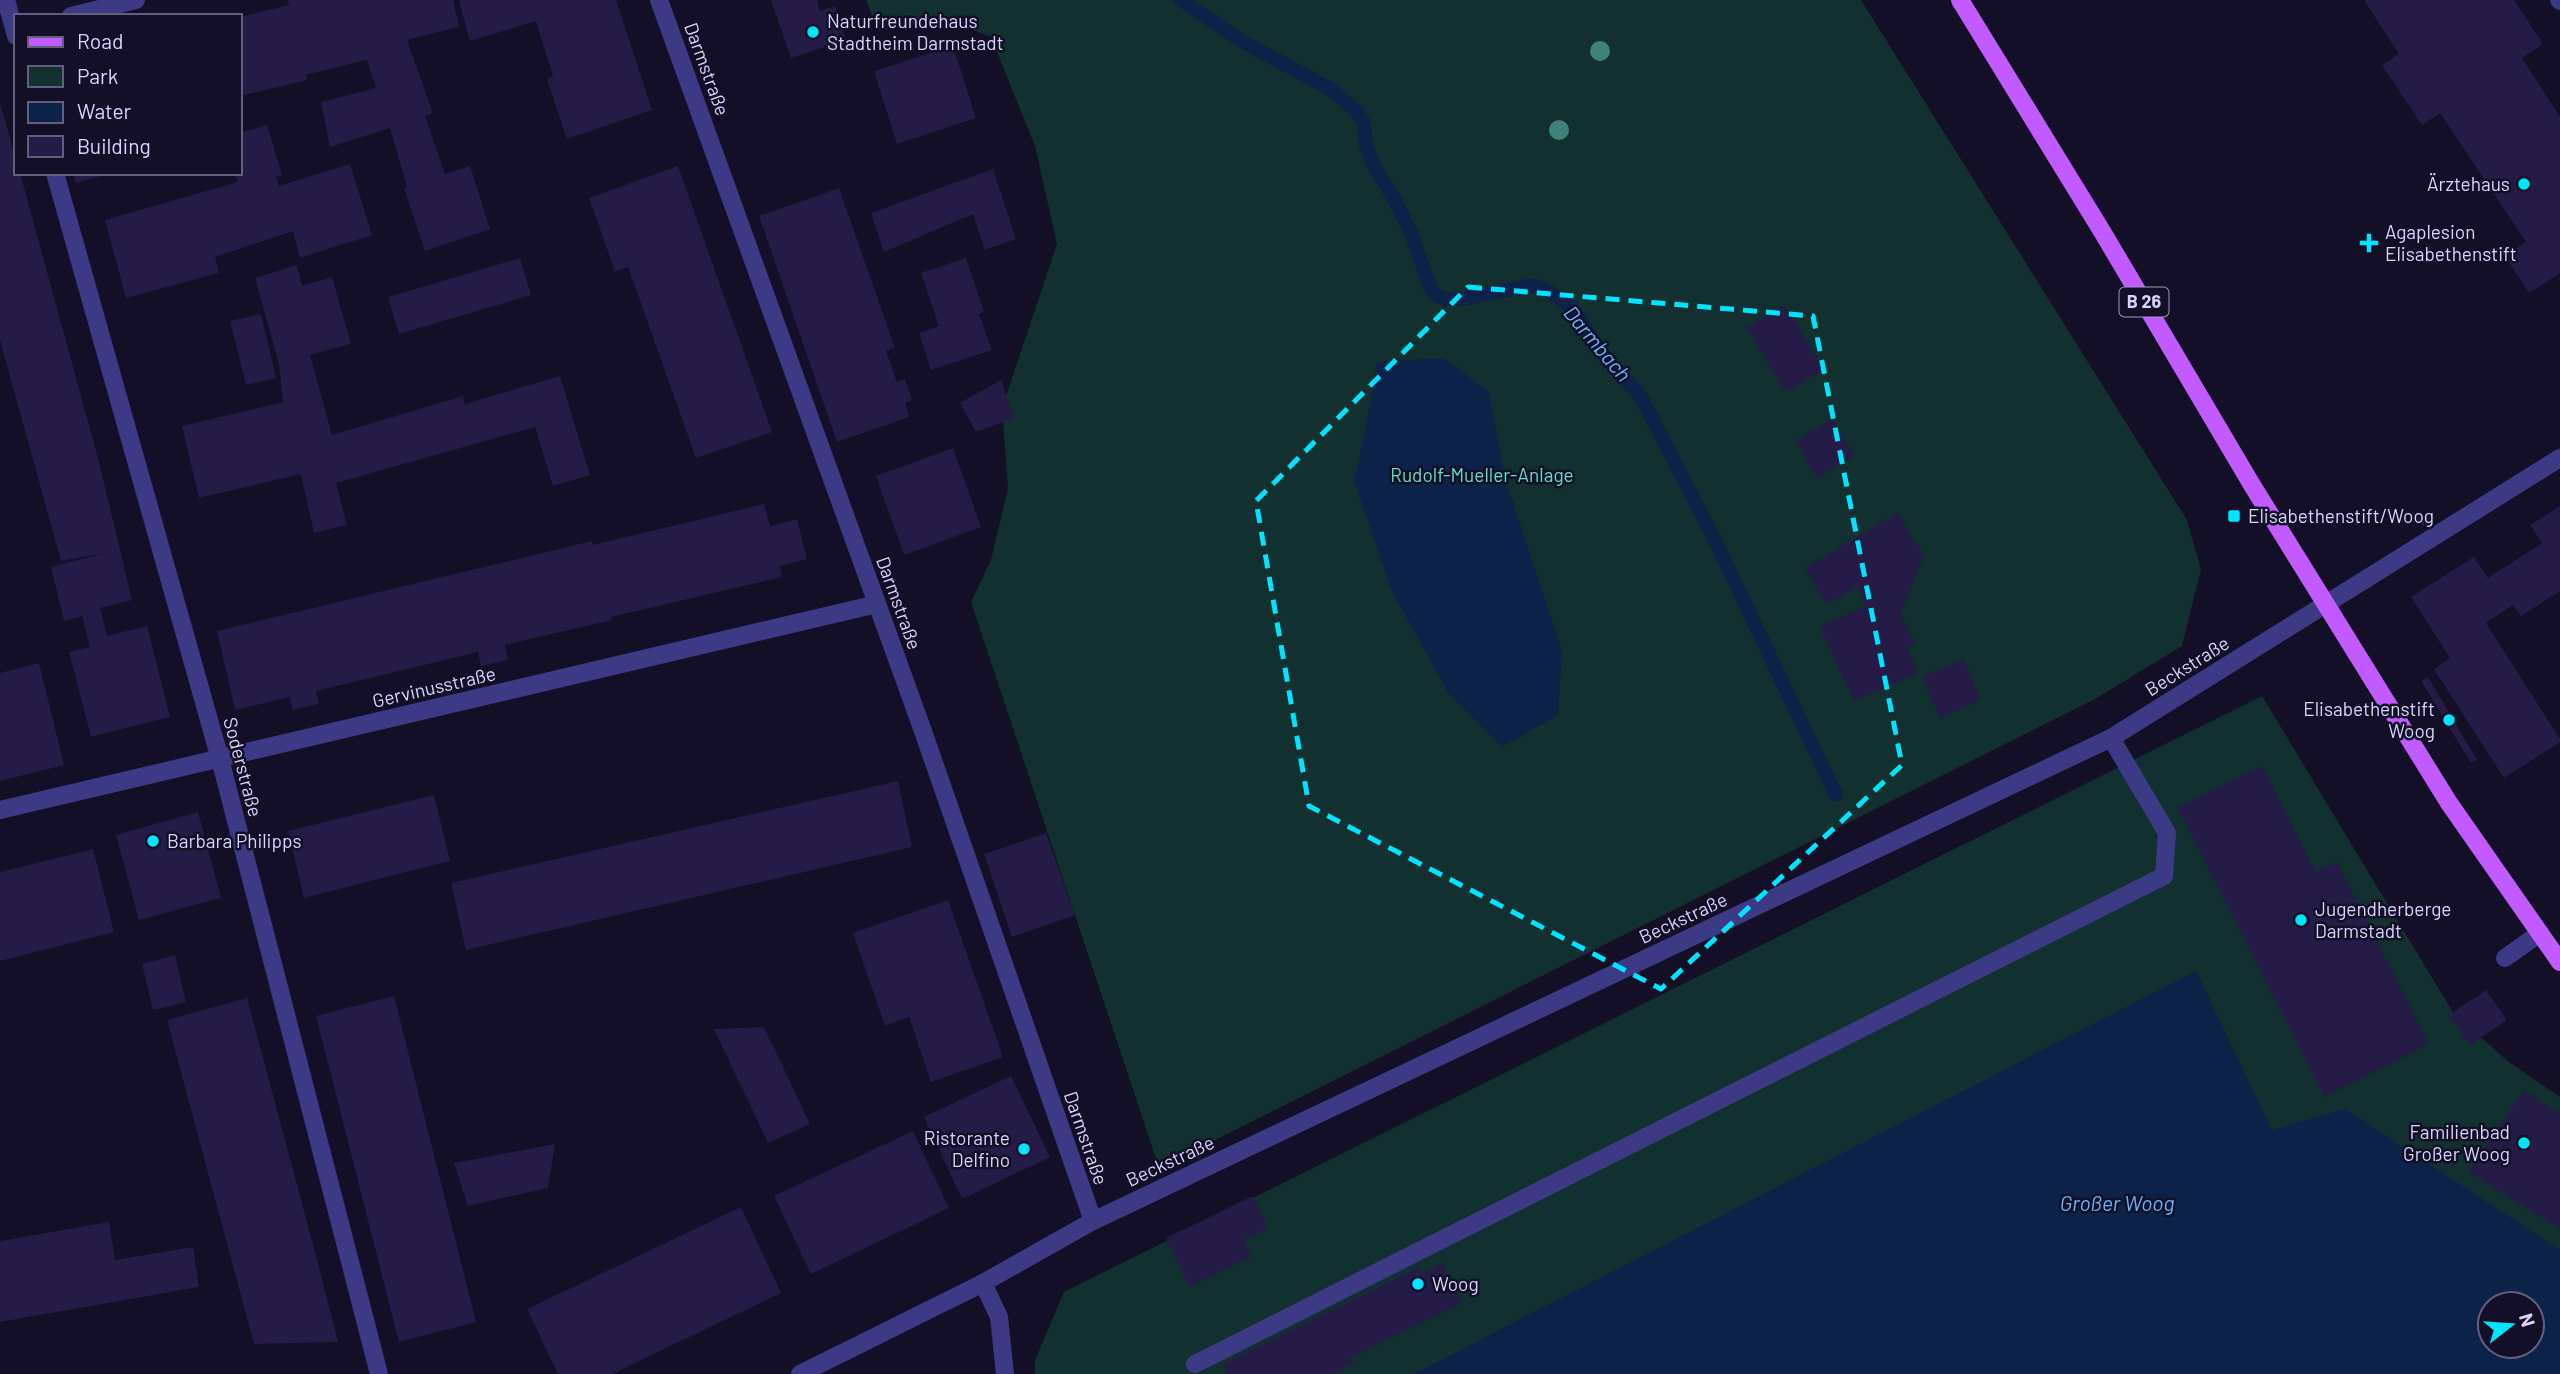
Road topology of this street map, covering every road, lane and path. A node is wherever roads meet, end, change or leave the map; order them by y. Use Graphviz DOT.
graph roads {
  1 [pos="6,0"];
  2 [pos="136,0"];
  3 [pos="659,0"];
  4 [pos="1960,0"];
  5 [pos="79,14"];
  6 [pos="11,32"];
  7 [pos="56,175"];
  8 [pos="2560,458"];
  9 [pos="877,604"];
  10 [pos="2326,604"];
  11 [pos="2111,738"];
  12 [pos="220,759"];
  13 [pos="0,810"];
  14 [pos="2540,933"];
  15 [pos="2505,958"];
  16 [pos="2560,962"];
  17 [pos="1093,1222"];
  18 [pos="983,1283"];
  19 [pos="1195,1364"];
  20 [pos="379,1374"];
  21 [pos="800,1374"];
  22 [pos="1005,1374"];
  1 -- 6 [label="street"];
  2 -- 5 [label="street"];
  3 -- 9 [label="street, Darmstraße"];
  4 -- 10 [label="main road, B 26"];
  7 -- 12 [label="street, Soderstraße"];
  8 -- 10 [label="street, Beckstraße"];
  9 -- 12 [label="street, Gervinusstraße"];
  9 -- 17 [label="street, Darmstraße"];
  10 -- 11 [label="street, Beckstraße"];
  10 -- 14 [label="main road, B 26"];
  11 -- 17 [label="street, Beckstraße"];
  11 -- 19 [label="street"];
  12 -- 13 [label="street, Gervinusstraße"];
  12 -- 20 [label="street, Soderstraße"];
  14 -- 15 [label="street"];
  14 -- 16 [label="main road, B 26"];
  17 -- 18 [label="street, Beckstraße"];
  18 -- 21 [label="street, Beckstraße"];
  18 -- 22 [label="street"];
}
